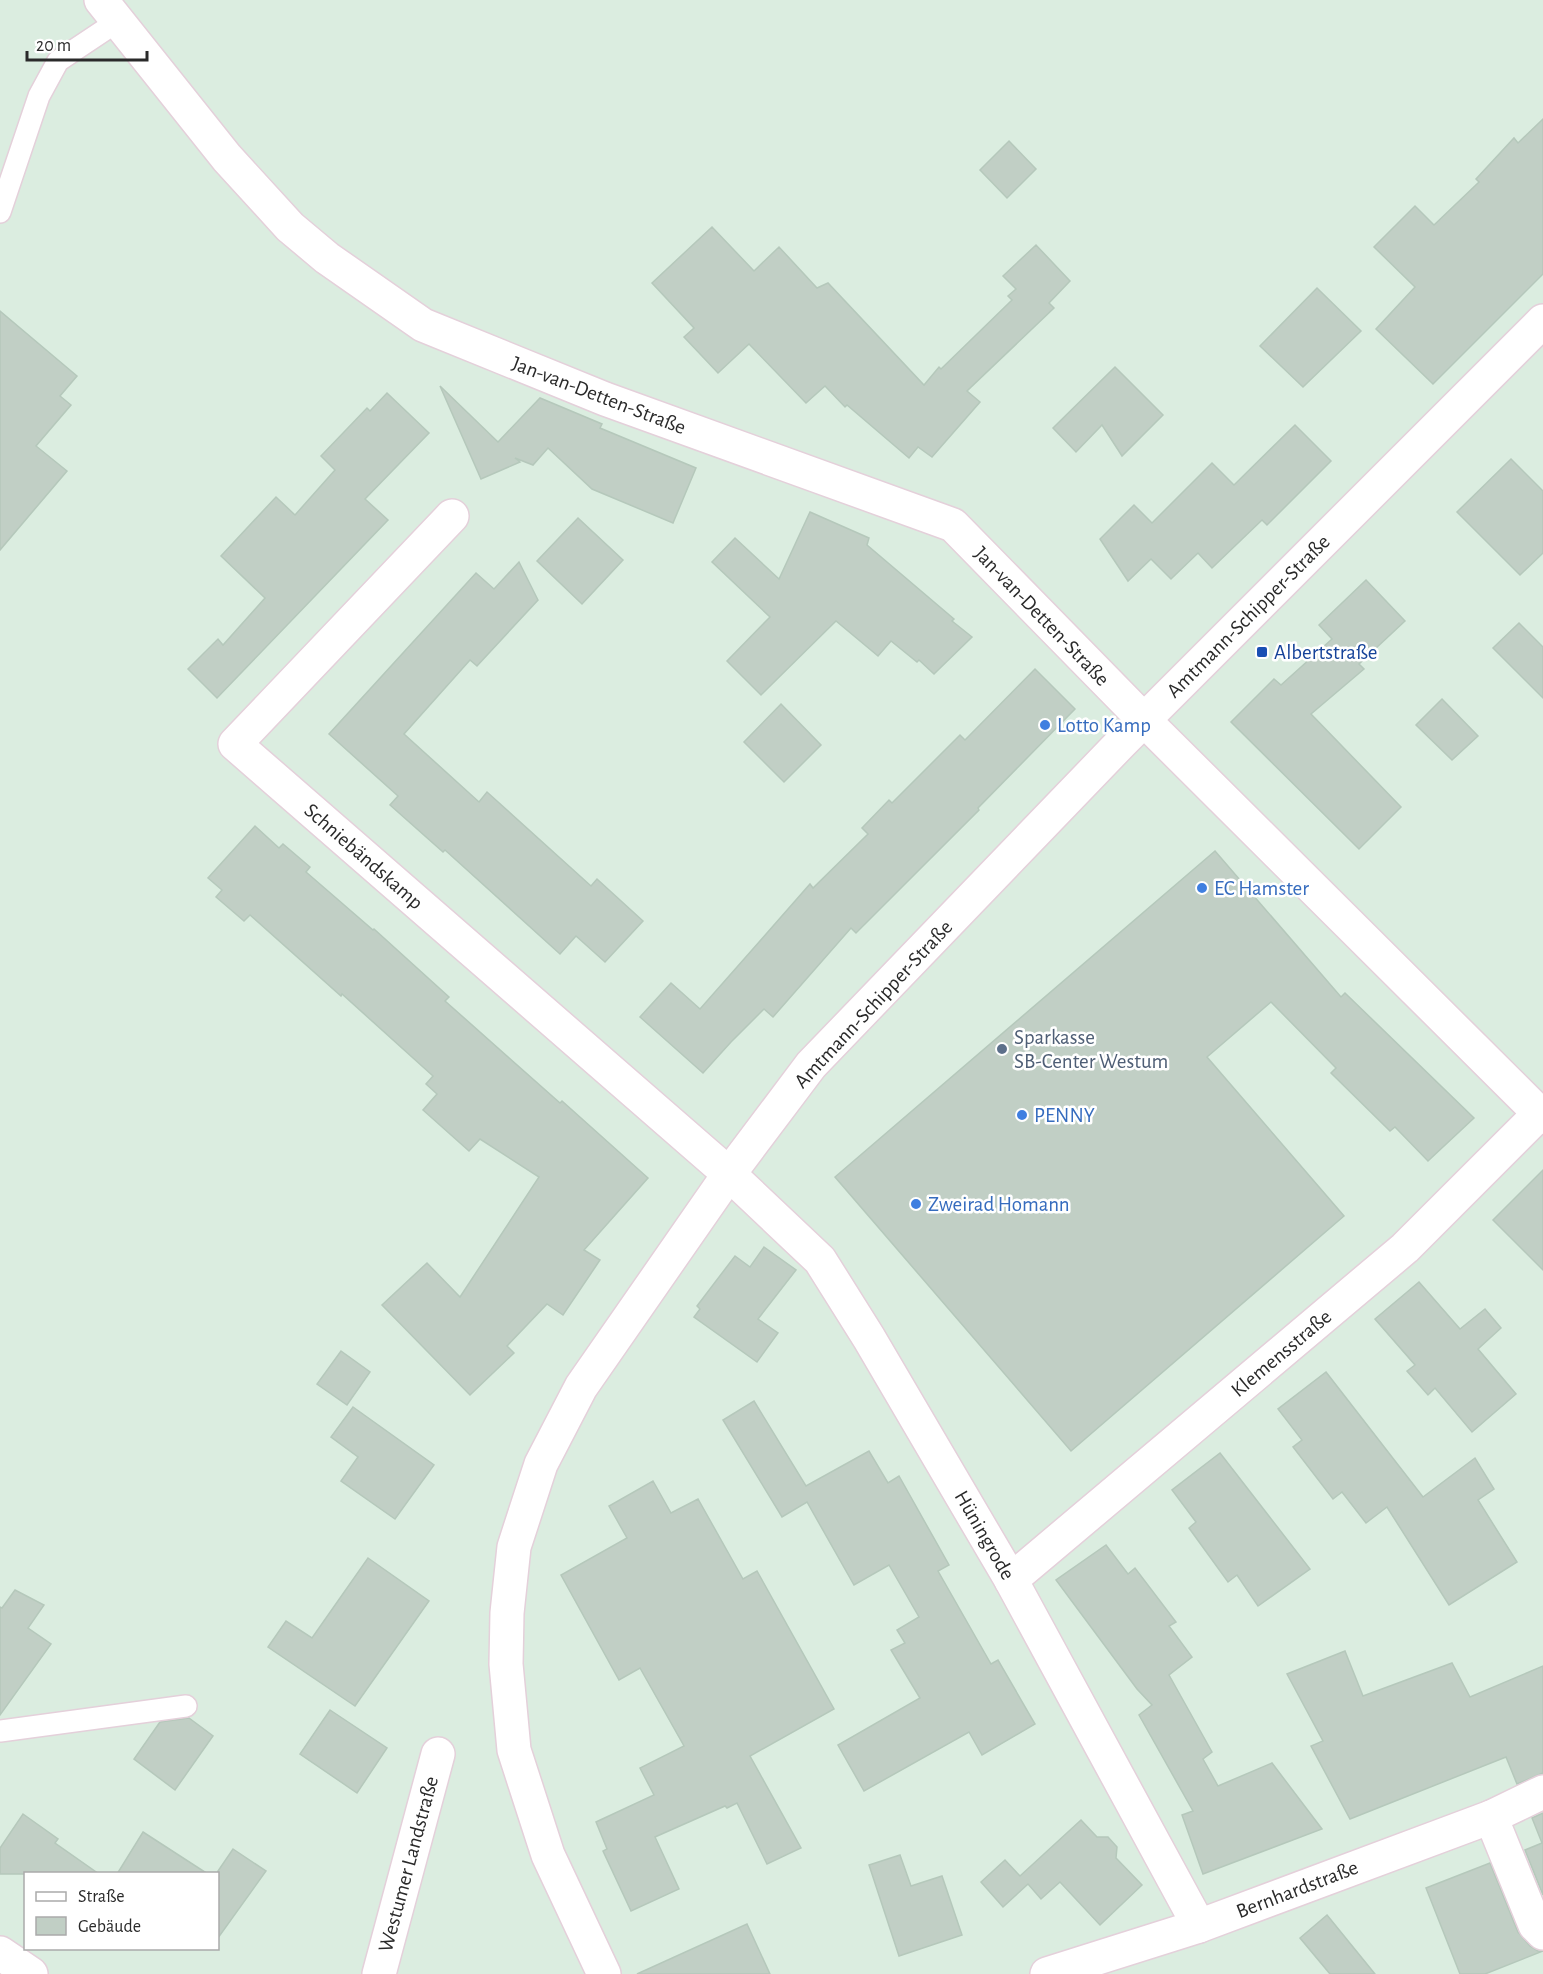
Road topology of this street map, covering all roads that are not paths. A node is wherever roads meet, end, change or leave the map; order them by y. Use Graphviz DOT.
graph roads {
  1 [pos="110,10"];
  2 [pos="0,213"];
  3 [pos="1543,321"];
  4 [pos="452,516"];
  5 [pos="1144,720"];
  6 [pos="1541,1115"];
  7 [pos="729,1174"];
  8 [pos="1011,1580"];
  9 [pos="186,1706"];
  10 [pos="0,1731"];
  11 [pos="438,1754"];
  12 [pos="1543,1792"];
  13 [pos="1491,1817"];
  14 [pos="1199,1926"];
  15 [pos="1543,1933"];
  16 [pos="0,1953"];
  17 [pos="31,1974"];
  18 [pos="379,1974"];
  19 [pos="604,1974"];
  20 [pos="1047,1974"];
  1 -- 2 [label="lane"];
  1 -- 5 [label="street, Jan-van-Detten-Straße"];
  3 -- 5 [label="street, Amtmann-Schipper-Straße"];
  4 -- 7 [label="street, Schniebändskamp"];
  5 -- 6 [label="street"];
  5 -- 7 [label="street, Amtmann-Schipper-Straße"];
  6 -- 8 [label="street, Klemensstraße"];
  7 -- 8 [label="street, Hüningrode"];
  7 -- 19 [label="street, Amtmann-Schipper-Straße"];
  8 -- 14 [label="street, Hüningrode"];
  9 -- 10 [label="lane"];
  11 -- 18 [label="street, Westumer Landstraße"];
  12 -- 13 [label="street, Bernhardstraße"];
  13 -- 14 [label="street, Bernhardstraße"];
  13 -- 15 [label="street"];
  14 -- 20 [label="street, Bernhardstraße"];
  16 -- 17 [label="street"];
}
